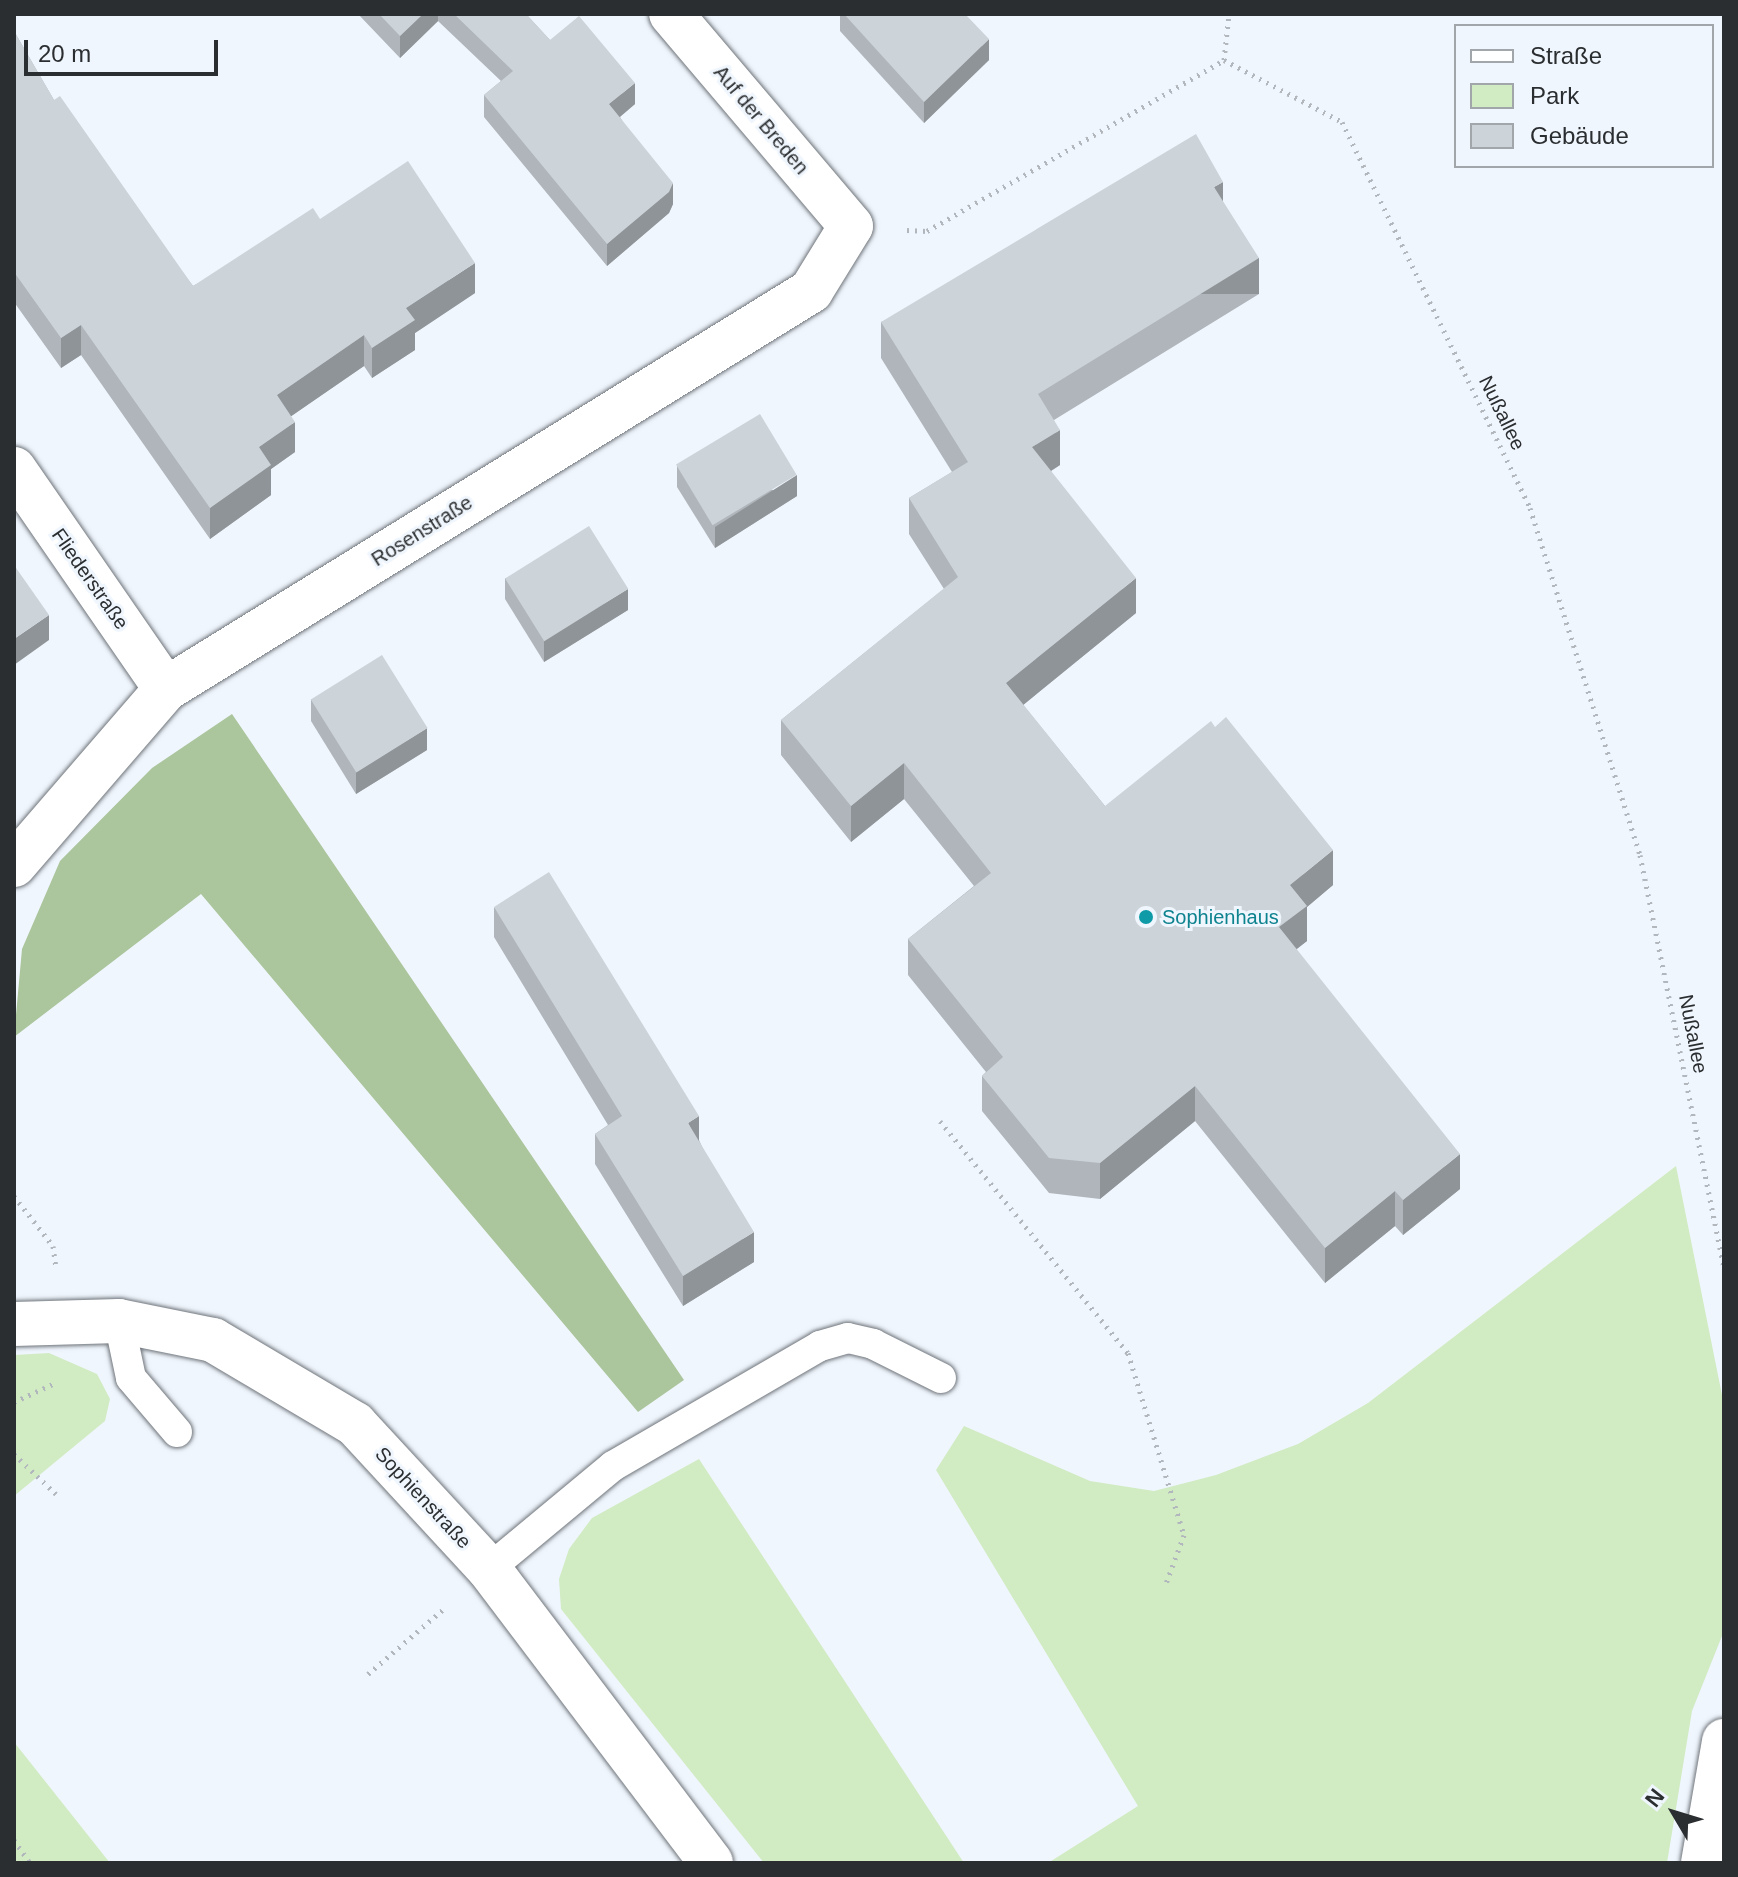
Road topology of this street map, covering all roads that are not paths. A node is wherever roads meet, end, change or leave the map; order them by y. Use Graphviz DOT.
graph roads {
  1 [pos="671,14"];
  2 [pos="851,226"];
  3 [pos="14,469"];
  4 [pos="166,689"];
  5 [pos="14,865"];
  6 [pos="119,1321"];
  7 [pos="14,1324"];
  8 [pos="941,1378"];
  9 [pos="177,1432"];
  10 [pos="489,1569"];
  11 [pos="1724,1741"];
  12 [pos="711,1863"];
  13 [pos="1703,1863"];
  1 -- 2 [label="street, Auf der Breden"];
  2 -- 4 [label="street, Rosenstraße"];
  3 -- 4 [label="street, Fliederstraße"];
  4 -- 5 [label="street, Rosenstraße"];
  6 -- 7 [label="street, Sophienstraße"];
  6 -- 9 [label="lane"];
  6 -- 10 [label="street, Sophienstraße"];
  8 -- 10 [label="lane"];
  10 -- 12 [label="street, Sophienstraße"];
  11 -- 13 [label="street"];
}
